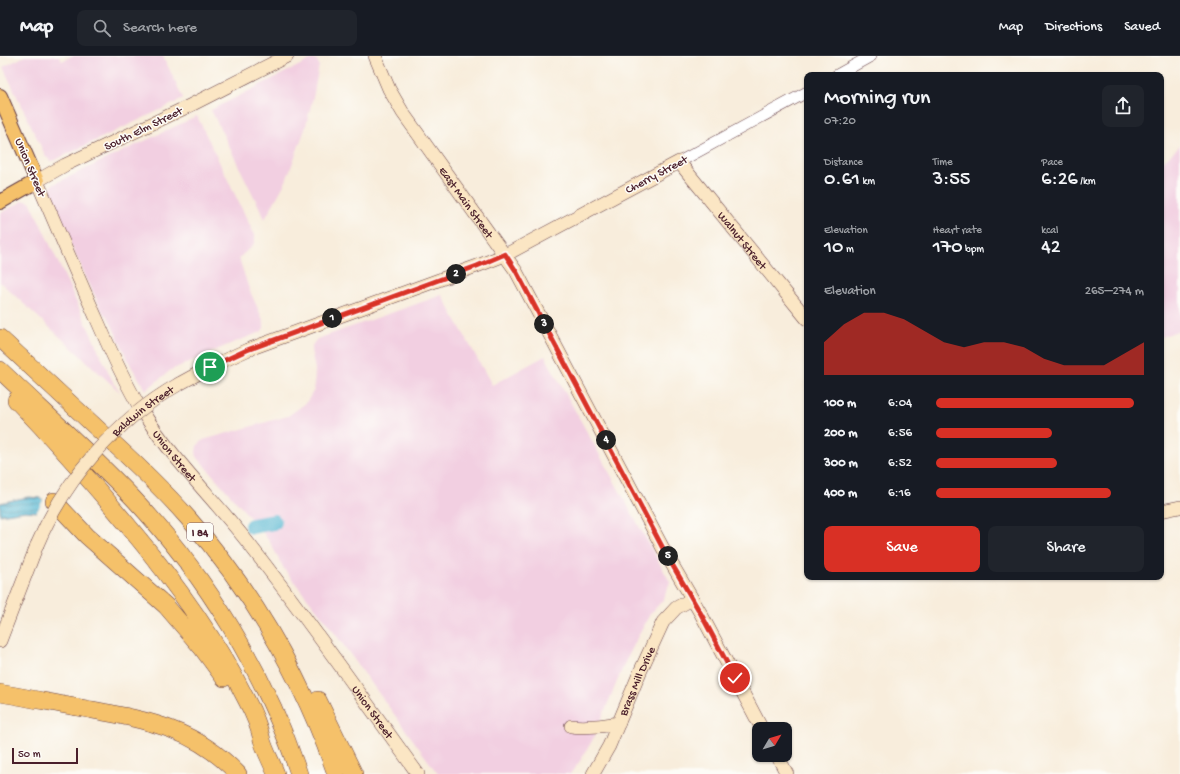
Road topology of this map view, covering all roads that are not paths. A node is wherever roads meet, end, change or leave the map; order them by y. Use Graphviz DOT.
graph roads {
  1 [pos="287,56"];
  2 [pos="375,56"];
  3 [pos="871,56"];
  4 [pos="842,72"];
  5 [pos="804,94"];
  6 [pos="0,96"];
  7 [pos="679,162"];
  8 [pos="37,181"];
  9 [pos="0,202"];
  10 [pos="505,254"];
  11 [pos="804,315"];
  12 [pos="0,338"];
  13 [pos="0,370"];
  14 [pos="0,374"];
  15 [pos="54,501"];
  16 [pos="1180,507"];
  17 [pos="1164,510"];
  18 [pos="692,599"];
  19 [pos="0,641"];
  20 [pos="288,662"];
  21 [pos="0,693"];
  22 [pos="758,722"];
  23 [pos="619,723"];
  24 [pos="571,726"];
  25 [pos="262,740"];
  26 [pos="780,762"];
  27 [pos="238,774"];
  28 [pos="276,774"];
  29 [pos="299,774"];
  30 [pos="336,774"];
  31 [pos="354,774"];
  32 [pos="418,774"];
  33 [pos="593,774"];
  34 [pos="787,774"];
  1 -- 8 [label="main road, South Elm Street"];
  2 -- 10 [label="main road, East Main Street"];
  3 -- 4 [label="street"];
  5 -- 7 [label="street, Cherry Street"];
  6 -- 8 [label="main road, Union Street"];
  7 -- 10 [label="main road, Cherry Street"];
  7 -- 11 [label="main road, Walnut Street"];
  8 -- 9 [label="main road, South Elm Street"];
  8 -- 32 [label="main road, Union Street"];
  10 -- 18 [label="main road, East Main Street"];
  10 -- 19 [label="main road, Baldwin Street, bridge"];
  12 -- 20 [label="highway, I 84"];
  13 -- 29 [label="highway, I 84"];
  14 -- 25 [label="highway"];
  15 -- 25 [label="highway"];
  16 -- 17 [label="main road"];
  18 -- 22 [label="main road, East Main Street"];
  18 -- 23 [label="main road, Brass Mill Drive"];
  20 -- 30 [label="highway, I 84"];
  20 -- 31 [label="highway"];
  21 -- 27 [label="highway"];
  23 -- 24 [label="main road"];
  23 -- 33 [label="main road, Brass Mill Drive"];
  25 -- 28 [label="highway"];
  26 -- 34 [label="main road"];
}
